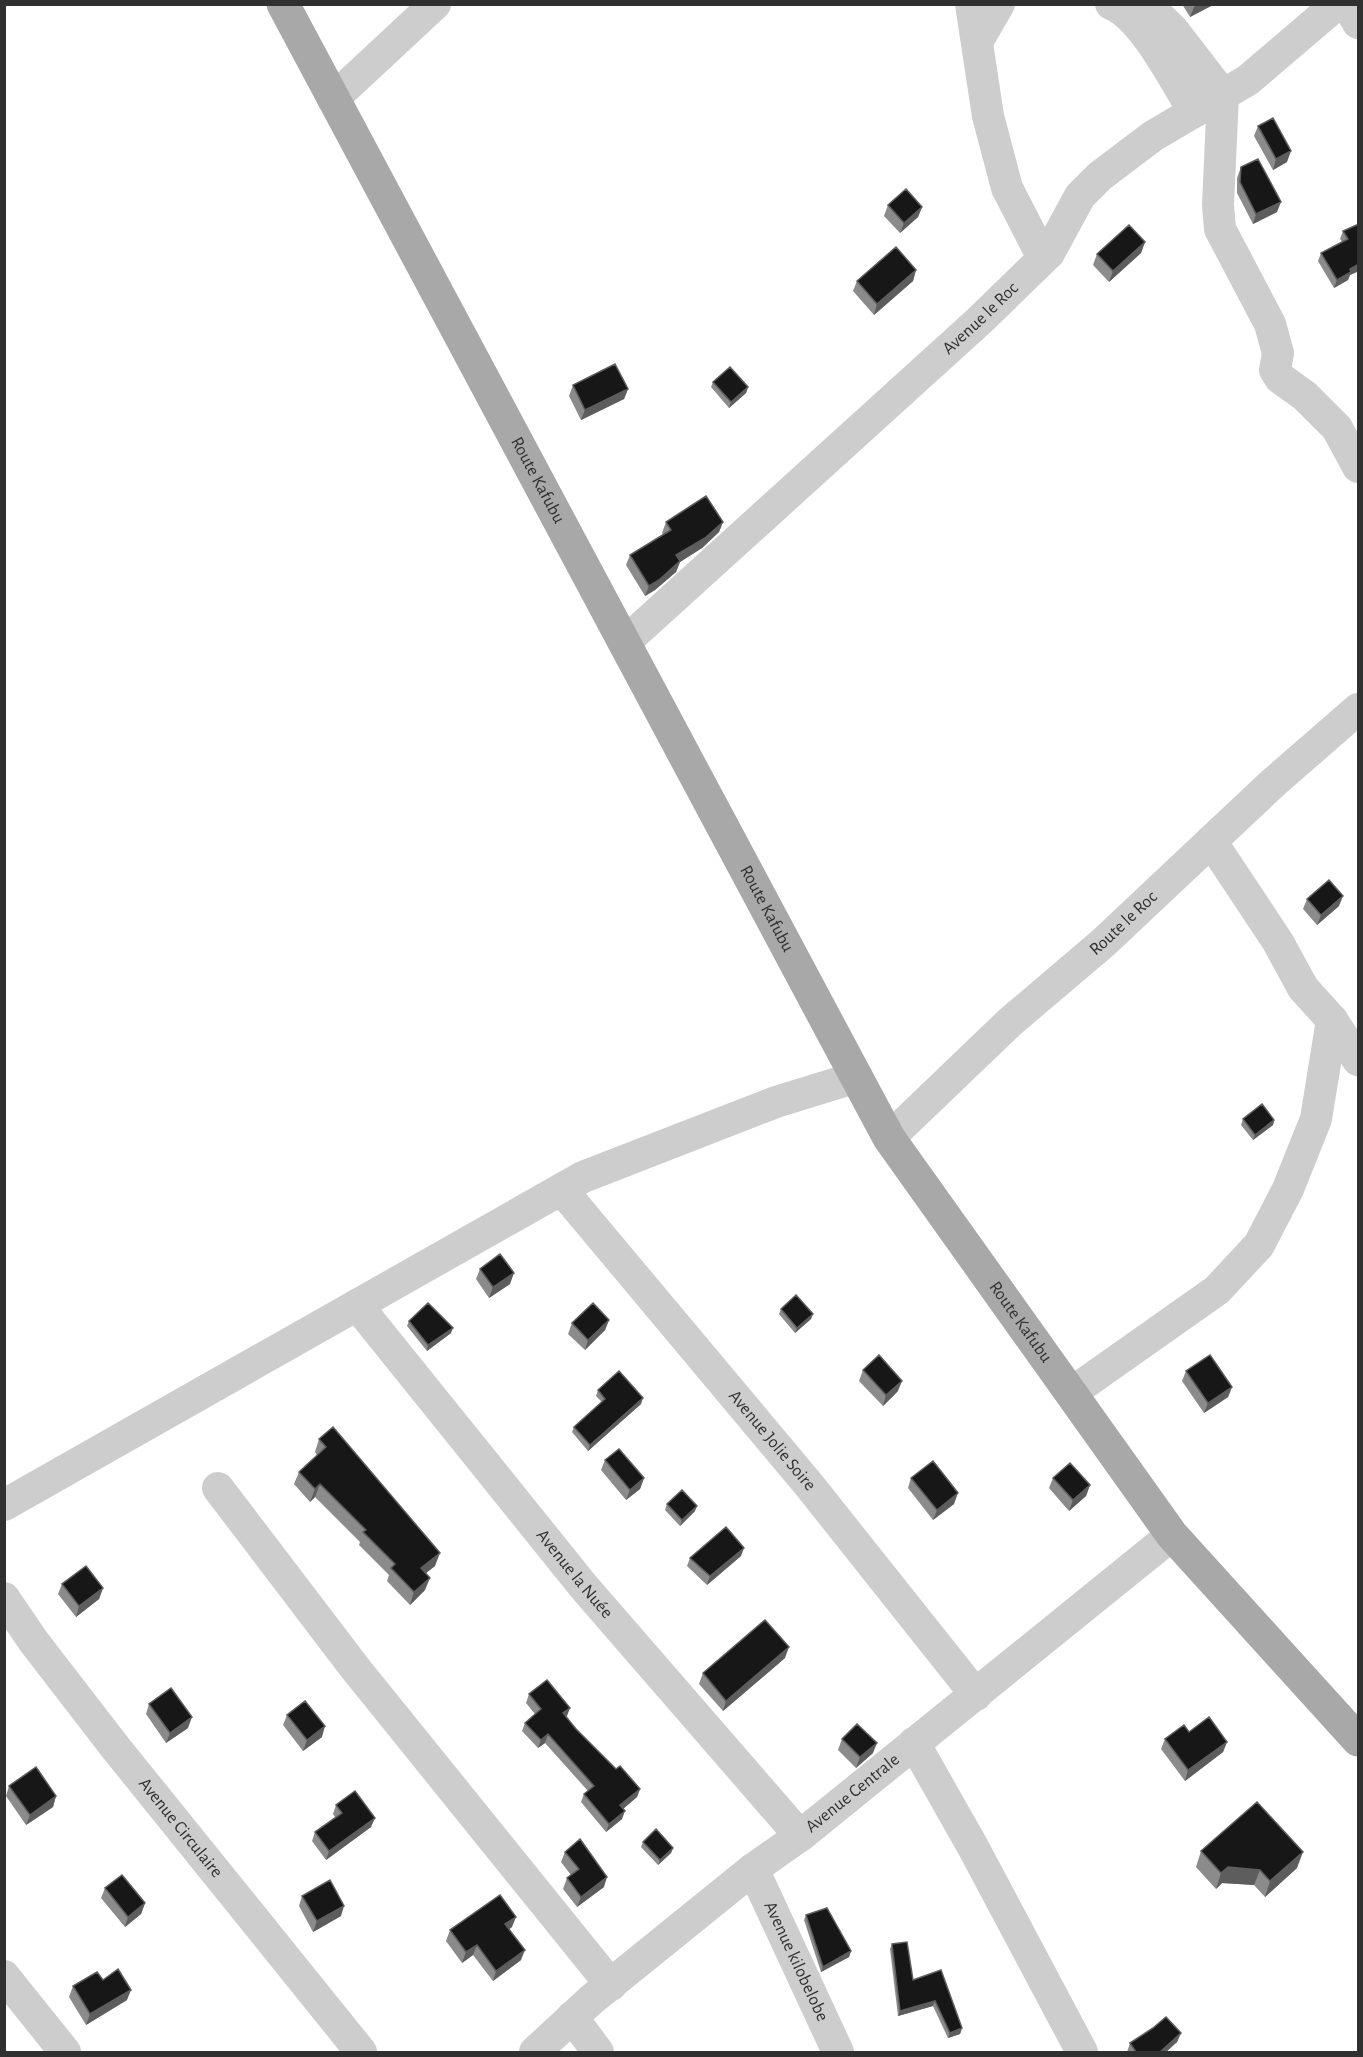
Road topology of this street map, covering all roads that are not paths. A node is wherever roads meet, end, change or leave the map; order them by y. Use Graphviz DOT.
graph roads {
  1 [pos="283,4"];
  2 [pos="435,4"];
  3 [pos="971,4"];
  4 [pos="999,4"];
  5 [pos="1110,4"];
  6 [pos="1146,4"];
  7 [pos="1337,4"];
  8 [pos="1347,4"];
  9 [pos="1359,23"];
  10 [pos="977,42"];
  11 [pos="1223,95"];
  12 [pos="333,99"];
  13 [pos="1194,112"];
  14 [pos="1043,258"];
  15 [pos="1359,468"];
  16 [pos="624,643"];
  17 [pos="1359,709"];
  18 [pos="1211,841"];
  19 [pos="1332,1020"];
  20 [pos="1359,1060"];
  21 [pos="857,1077"];
  22 [pos="889,1138"];
  23 [pos="562,1190"];
  24 [pos="357,1305"];
  25 [pos="1071,1393"];
  26 [pos="218,1488"];
  27 [pos="4,1505"];
  28 [pos="1172,1535"];
  29 [pos="4,1599"];
  30 [pos="976,1695"];
  31 [pos="1359,1740"];
  32 [pos="914,1743"];
  33 [pos="800,1836"];
  34 [pos="753,1869"];
  35 [pos="4,1976"];
  36 [pos="611,1985"];
  37 [pos="572,2017"];
  38 [pos="65,2052"];
  39 [pos="361,2052"];
  40 [pos="535,2052"];
  41 [pos="598,2052"];
  42 [pos="838,2052"];
  43 [pos="1082,2052"];
  1 -- 12 [label="main road, Route Kafubu"];
  2 -- 12 [label="street"];
  3 -- 10 [label="street"];
  4 -- 10 [label="street"];
  5 -- 13 [label="street"];
  6 -- 11 [label="street"];
  7 -- 11 [label="street, Avenue le Roc"];
  8 -- 9 [label="street"];
  10 -- 14 [label="street"];
  11 -- 13 [label="street, Avenue le Roc"];
  11 -- 15 [label="street"];
  12 -- 16 [label="main road, Route Kafubu"];
  13 -- 14 [label="street, Avenue le Roc"];
  14 -- 16 [label="street, Avenue le Roc"];
  16 -- 21 [label="main road, Route Kafubu"];
  17 -- 18 [label="street, Route le Roc"];
  18 -- 19 [label="street"];
  18 -- 22 [label="street, Route le Roc"];
  19 -- 20 [label="street"];
  19 -- 25 [label="street"];
  21 -- 22 [label="main road, Route Kafubu"];
  21 -- 23 [label="street"];
  22 -- 25 [label="main road, Route Kafubu"];
  23 -- 24 [label="street"];
  23 -- 30 [label="street, Avenue Jolie Soire"];
  24 -- 27 [label="street"];
  24 -- 33 [label="street, Avenue la Nuée"];
  25 -- 28 [label="main road, Route Kafubu"];
  26 -- 36 [label="street"];
  28 -- 30 [label="street, Avenue Centrale"];
  28 -- 31 [label="main road, Route Kafubu"];
  29 -- 39 [label="street, Avenue Circulaire"];
  30 -- 32 [label="street, Avenue Centrale"];
  32 -- 33 [label="street, Avenue Centrale"];
  32 -- 43 [label="street"];
  33 -- 34 [label="street, Avenue Centrale"];
  34 -- 36 [label="street, Avenue Centrale"];
  34 -- 42 [label="street, Avenue kilobelobe"];
  35 -- 38 [label="street"];
  36 -- 37 [label="street, Avenue Centrale"];
  37 -- 40 [label="street, Avenue Centrale"];
  37 -- 41 [label="street"];
}
